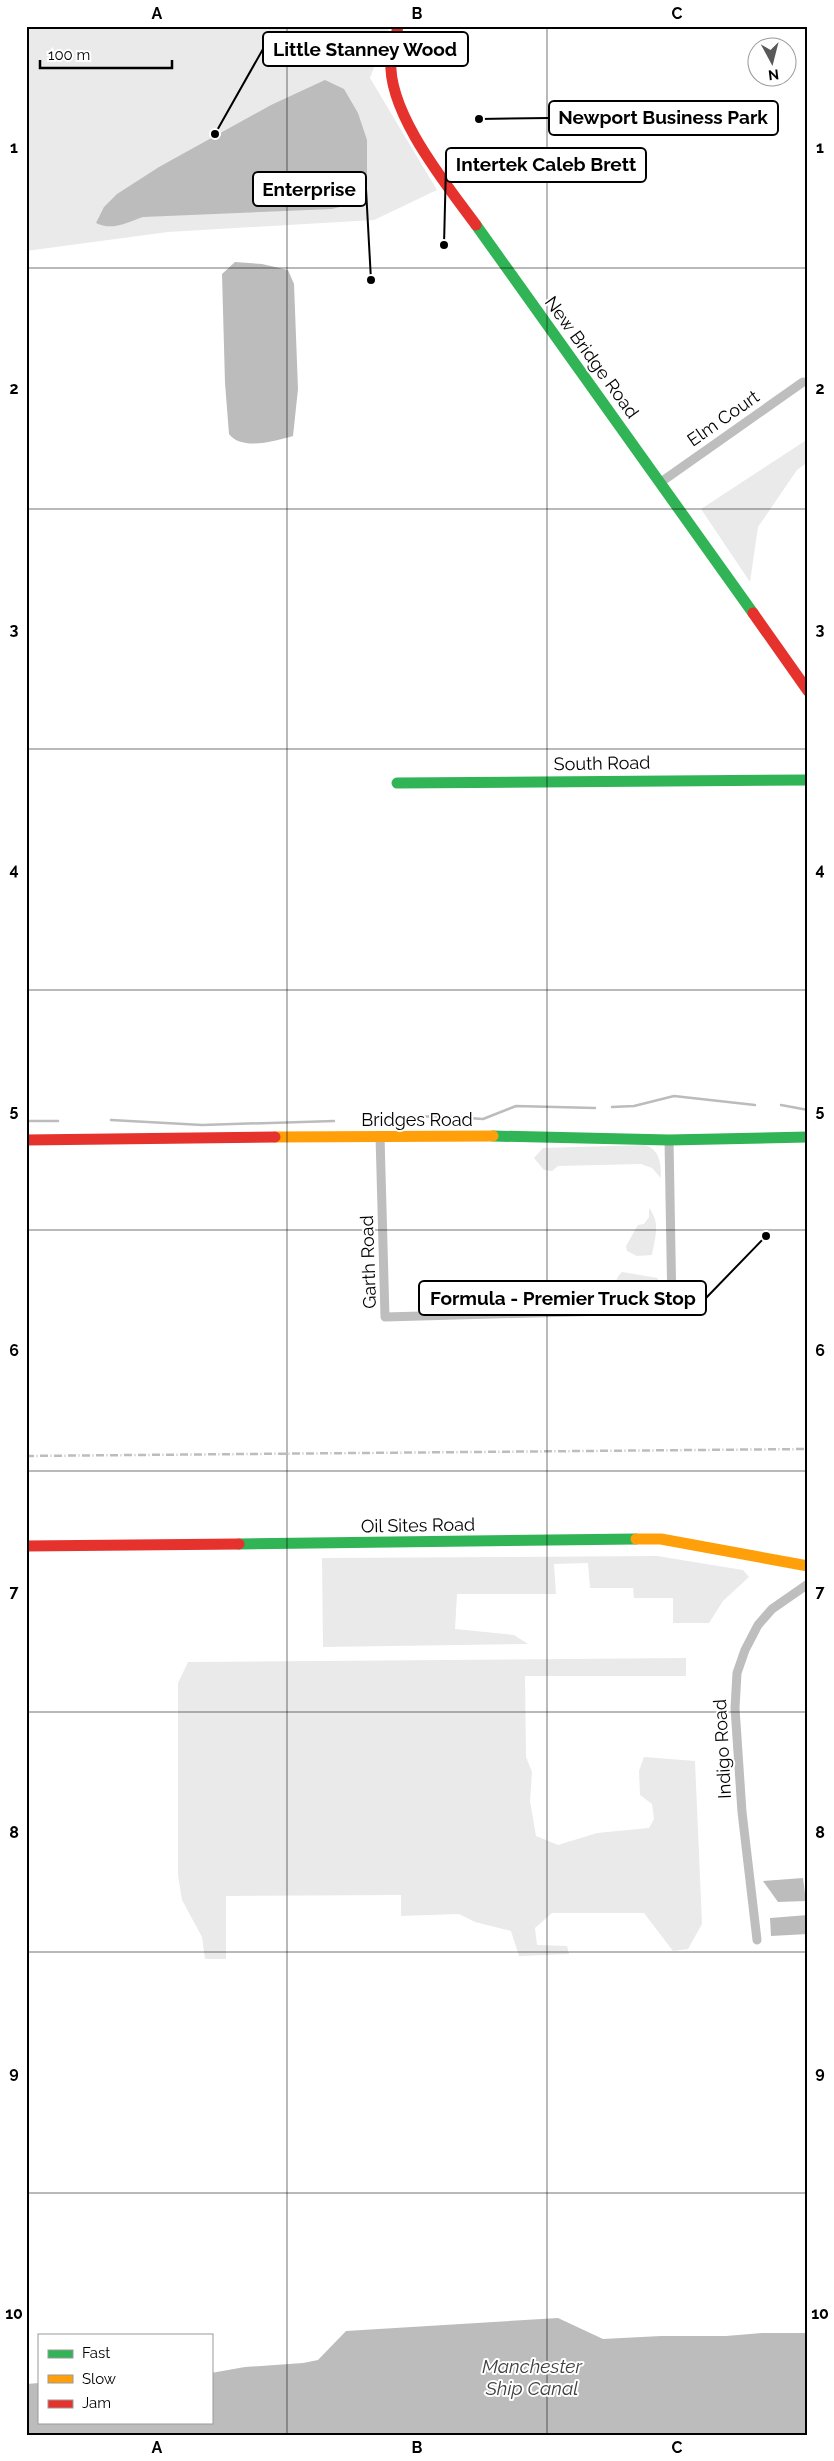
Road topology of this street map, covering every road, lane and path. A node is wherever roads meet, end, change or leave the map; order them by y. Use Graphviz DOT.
graph roads {
  1 [pos="398,26"];
  2 [pos="803,382"];
  3 [pos="661,482"];
  4 [pos="808,691"];
  5 [pos="808,780"];
  6 [pos="396,783"];
  7 [pos="380,1136"];
  8 [pos="808,1137"];
  9 [pos="26,1140"];
  10 [pos="669,1140"];
  11 [pos="672,1309"];
  12 [pos="695,1309"];
  13 [pos="606,1311"];
  14 [pos="619,1311"];
  15 [pos="26,1546"];
  16 [pos="808,1566"];
  17 [pos="808,1584"];
  18 [pos="757,1940"];
  1 -- 3 [label="street, New Bridge Road"];
  2 -- 3 [label="street, Elm Court"];
  3 -- 4 [label="street, New Bridge Road"];
  5 -- 6 [label="street, South Road"];
  7 -- 9 [label="street, Bridges Road"];
  7 -- 10 [label="street, Bridges Road"];
  7 -- 13 [label="street, Garth Road"];
  8 -- 10 [label="street, Bridges Road"];
  10 -- 11 [label="street"];
  11 -- 12 [label="street"];
  11 -- 14 [label="street"];
  15 -- 16 [label="street, Oil Sites Road"];
  17 -- 18 [label="street, Indigo Road"];
}
